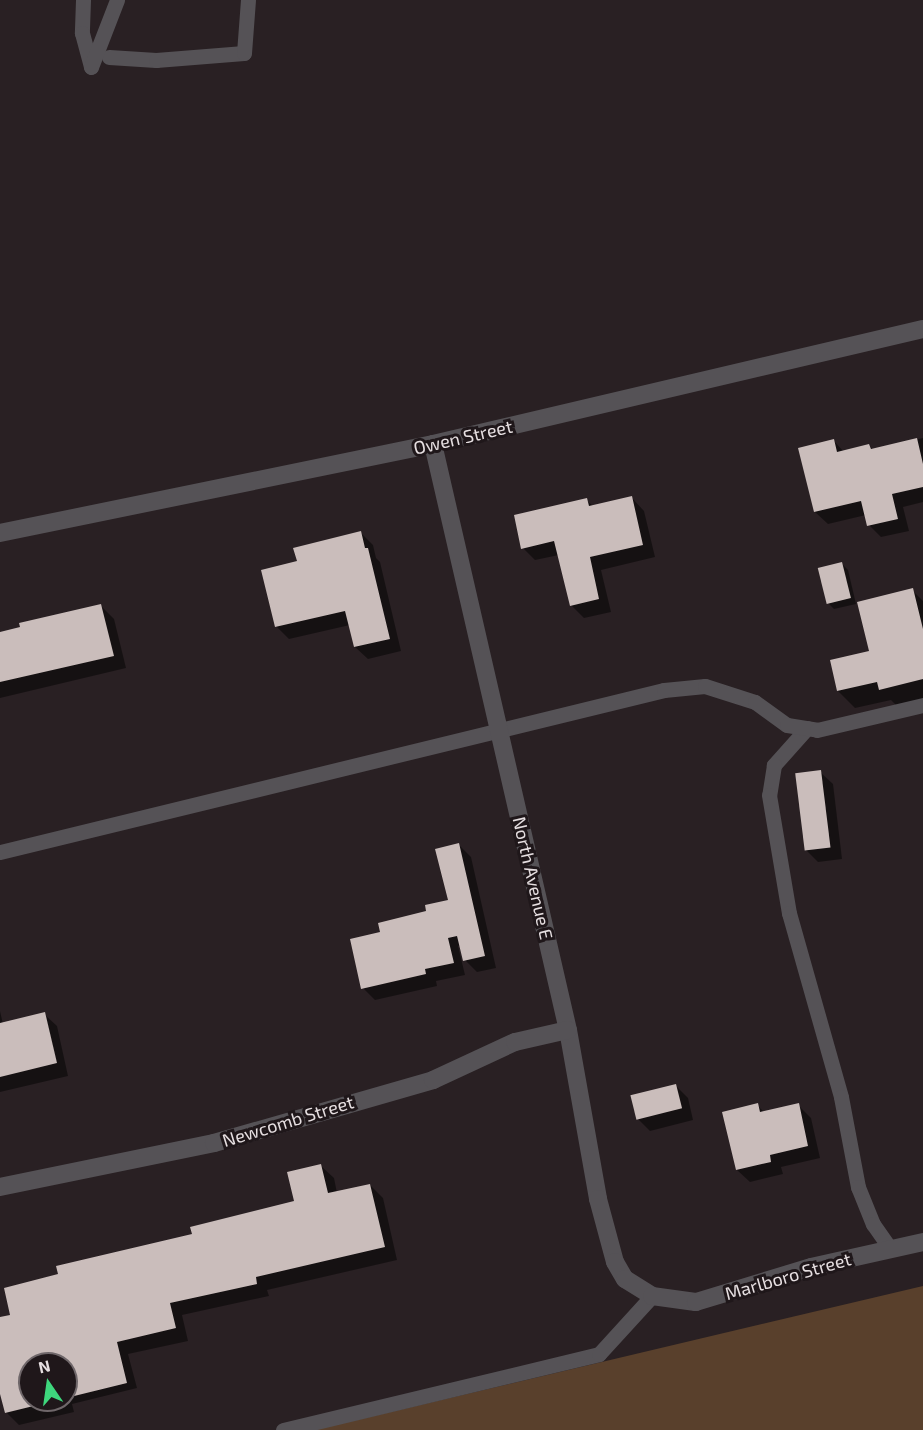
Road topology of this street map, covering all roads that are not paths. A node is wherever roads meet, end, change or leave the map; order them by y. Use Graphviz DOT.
graph roads {
  1 [pos="83,0"];
  2 [pos="117,0"];
  3 [pos="248,0"];
  4 [pos="109,57"];
  5 [pos="923,328"];
  6 [pos="433,444"];
  7 [pos="0,533"];
  8 [pos="923,705"];
  9 [pos="807,728"];
  10 [pos="499,730"];
  11 [pos="0,852"];
  12 [pos="568,1030"];
  13 [pos="0,1187"];
  14 [pos="923,1242"];
  15 [pos="890,1248"];
  16 [pos="652,1296"];
  17 [pos="283,1430"];
  1 -- 2 [label="lane"];
  3 -- 4 [label="lane"];
  5 -- 6 [label="street, Owen Street"];
  6 -- 7 [label="street, Owen Street"];
  6 -- 10 [label="street, North Avenue E"];
  8 -- 9 [label="lane"];
  9 -- 10 [label="lane"];
  9 -- 15 [label="lane"];
  10 -- 11 [label="lane"];
  10 -- 12 [label="street, North Avenue E"];
  12 -- 13 [label="street, Newcomb Street"];
  12 -- 16 [label="street, North Avenue E"];
  14 -- 15 [label="street, Marlboro Street"];
  15 -- 16 [label="street, Marlboro Street"];
  16 -- 17 [label="lane"];
}
